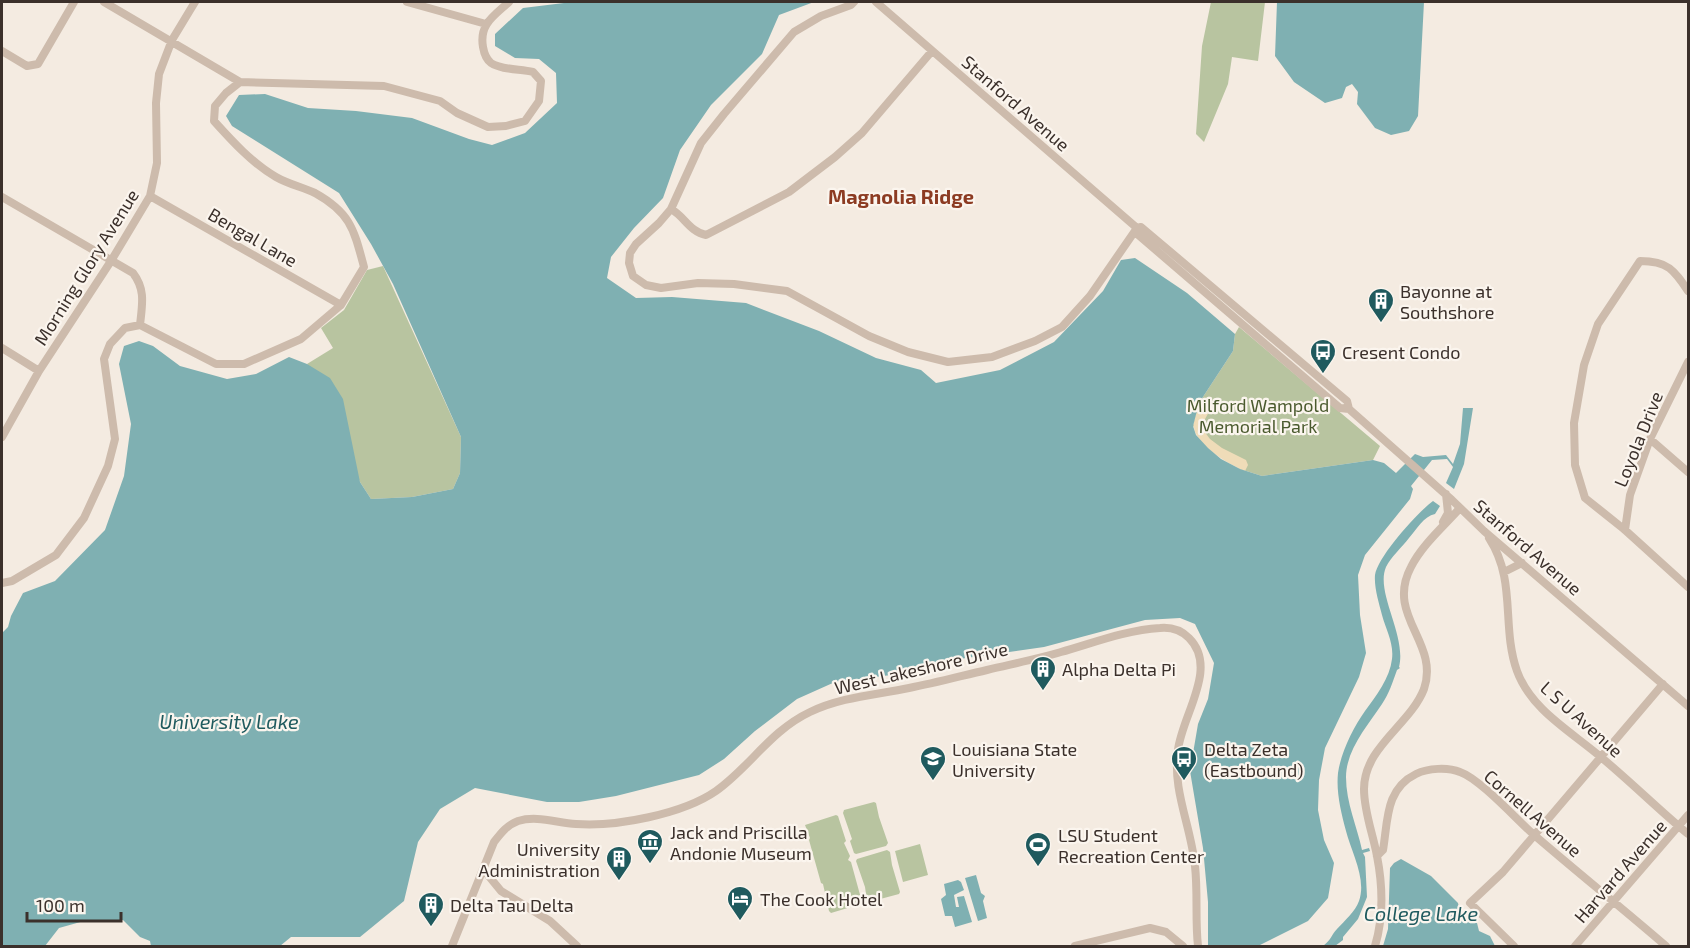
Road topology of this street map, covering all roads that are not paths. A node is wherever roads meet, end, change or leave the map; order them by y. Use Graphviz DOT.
graph roads {
  1 [pos="74,2"];
  2 [pos="104,2"];
  3 [pos="195,2"];
  4 [pos="407,2"];
  5 [pos="509,2"];
  6 [pos="854,2"];
  7 [pos="876,2"];
  8 [pos="486,24"];
  9 [pos="172,40"];
  10 [pos="2,51"];
  11 [pos="932,51"];
  12 [pos="240,82"];
  13 [pos="150,195"];
  14 [pos="2,196"];
  15 [pos="671,209"];
  16 [pos="1137,228"];
  17 [pos="111,261"];
  18 [pos="1689,291"];
  19 [pos="341,305"];
  20 [pos="140,325"];
  21 [pos="2,348"];
  22 [pos="1689,362"];
  23 [pos="39,371"];
  24 [pos="2,437"];
  25 [pos="1650,439"];
  26 [pos="1689,472"];
  27 [pos="1446,494"];
  28 [pos="1460,507"];
  29 [pos="1625,530"];
  30 [pos="1484,531"];
  31 [pos="1437,534"];
  32 [pos="1522,564"];
  33 [pos="1504,572"];
  34 [pos="2,583"];
  35 [pos="1689,587"];
  36 [pos="1664,684"];
  37 [pos="1689,705"];
  38 [pos="1602,758"];
  39 [pos="1689,815"];
  40 [pos="1679,826"];
  41 [pos="1533,834"];
  42 [pos="1689,834"];
  43 [pos="1377,856"];
  44 [pos="483,869"];
  45 [pos="1613,901"];
  46 [pos="452,946"];
  47 [pos="577,946"];
  48 [pos="1075,946"];
  49 [pos="1183,946"];
  50 [pos="1198,946"];
  51 [pos="1376,946"];
  52 [pos="1514,946"];
  53 [pos="1575,946"];
  54 [pos="1666,946"];
  1 -- 10 [label="street"];
  2 -- 9 [label="street"];
  3 -- 9 [label="street, Morning Glory Avenue"];
  4 -- 8 [label="street"];
  5 -- 8 [label="street"];
  6 -- 15 [label="street"];
  7 -- 11 [label="street, Stanford Avenue"];
  8 -- 12 [label="street"];
  9 -- 12 [label="street"];
  9 -- 13 [label="street, Morning Glory Avenue"];
  11 -- 15 [label="street"];
  11 -- 16 [label="street, Stanford Avenue"];
  12 -- 19 [label="street"];
  13 -- 17 [label="street, Morning Glory Avenue"];
  13 -- 19 [label="street, Bengal Lane"];
  14 -- 17 [label="street"];
  15 -- 16 [label="street"];
  16 -- 27 [label="street, Stanford Avenue"];
  17 -- 20 [label="street"];
  17 -- 23 [label="street, Morning Glory Avenue"];
  18 -- 29 [label="street"];
  19 -- 20 [label="street"];
  20 -- 34 [label="street"];
  21 -- 23 [label="street"];
  22 -- 25 [label="street, Loyola Drive"];
  23 -- 24 [label="street, Morning Glory Avenue"];
  25 -- 26 [label="street"];
  25 -- 29 [label="street, Loyola Drive"];
  27 -- 28 [label="street, Stanford Avenue"];
  27 -- 31 [label="street"];
  28 -- 30 [label="street, Stanford Avenue"];
  28 -- 31 [label="street"];
  29 -- 35 [label="street"];
  30 -- 32 [label="street, Stanford Avenue"];
  30 -- 33 [label="street, L S U Avenue"];
  31 -- 43 [label="street"];
  32 -- 33 [label="street"];
  32 -- 36 [label="street, Stanford Avenue"];
  33 -- 38 [label="street, L S U Avenue"];
  36 -- 37 [label="street, Stanford Avenue"];
  36 -- 38 [label="street"];
  38 -- 40 [label="street, L S U Avenue"];
  38 -- 41 [label="street"];
  39 -- 40 [label="street, Harvard Avenue"];
  40 -- 42 [label="street, L S U Avenue"];
  40 -- 45 [label="street, Harvard Avenue"];
  41 -- 43 [label="street, Cornell Avenue"];
  41 -- 45 [label="street, Cornell Avenue"];
  41 -- 52 [label="street"];
  43 -- 51 [label="street"];
  44 -- 46 [label="street, West Lakeshore Drive"];
  44 -- 47 [label="street"];
  44 -- 50 [label="street, West Lakeshore Drive"];
  45 -- 53 [label="street, Harvard Avenue"];
  45 -- 54 [label="street, Cornell Avenue"];
  48 -- 49 [label="street"];
}
